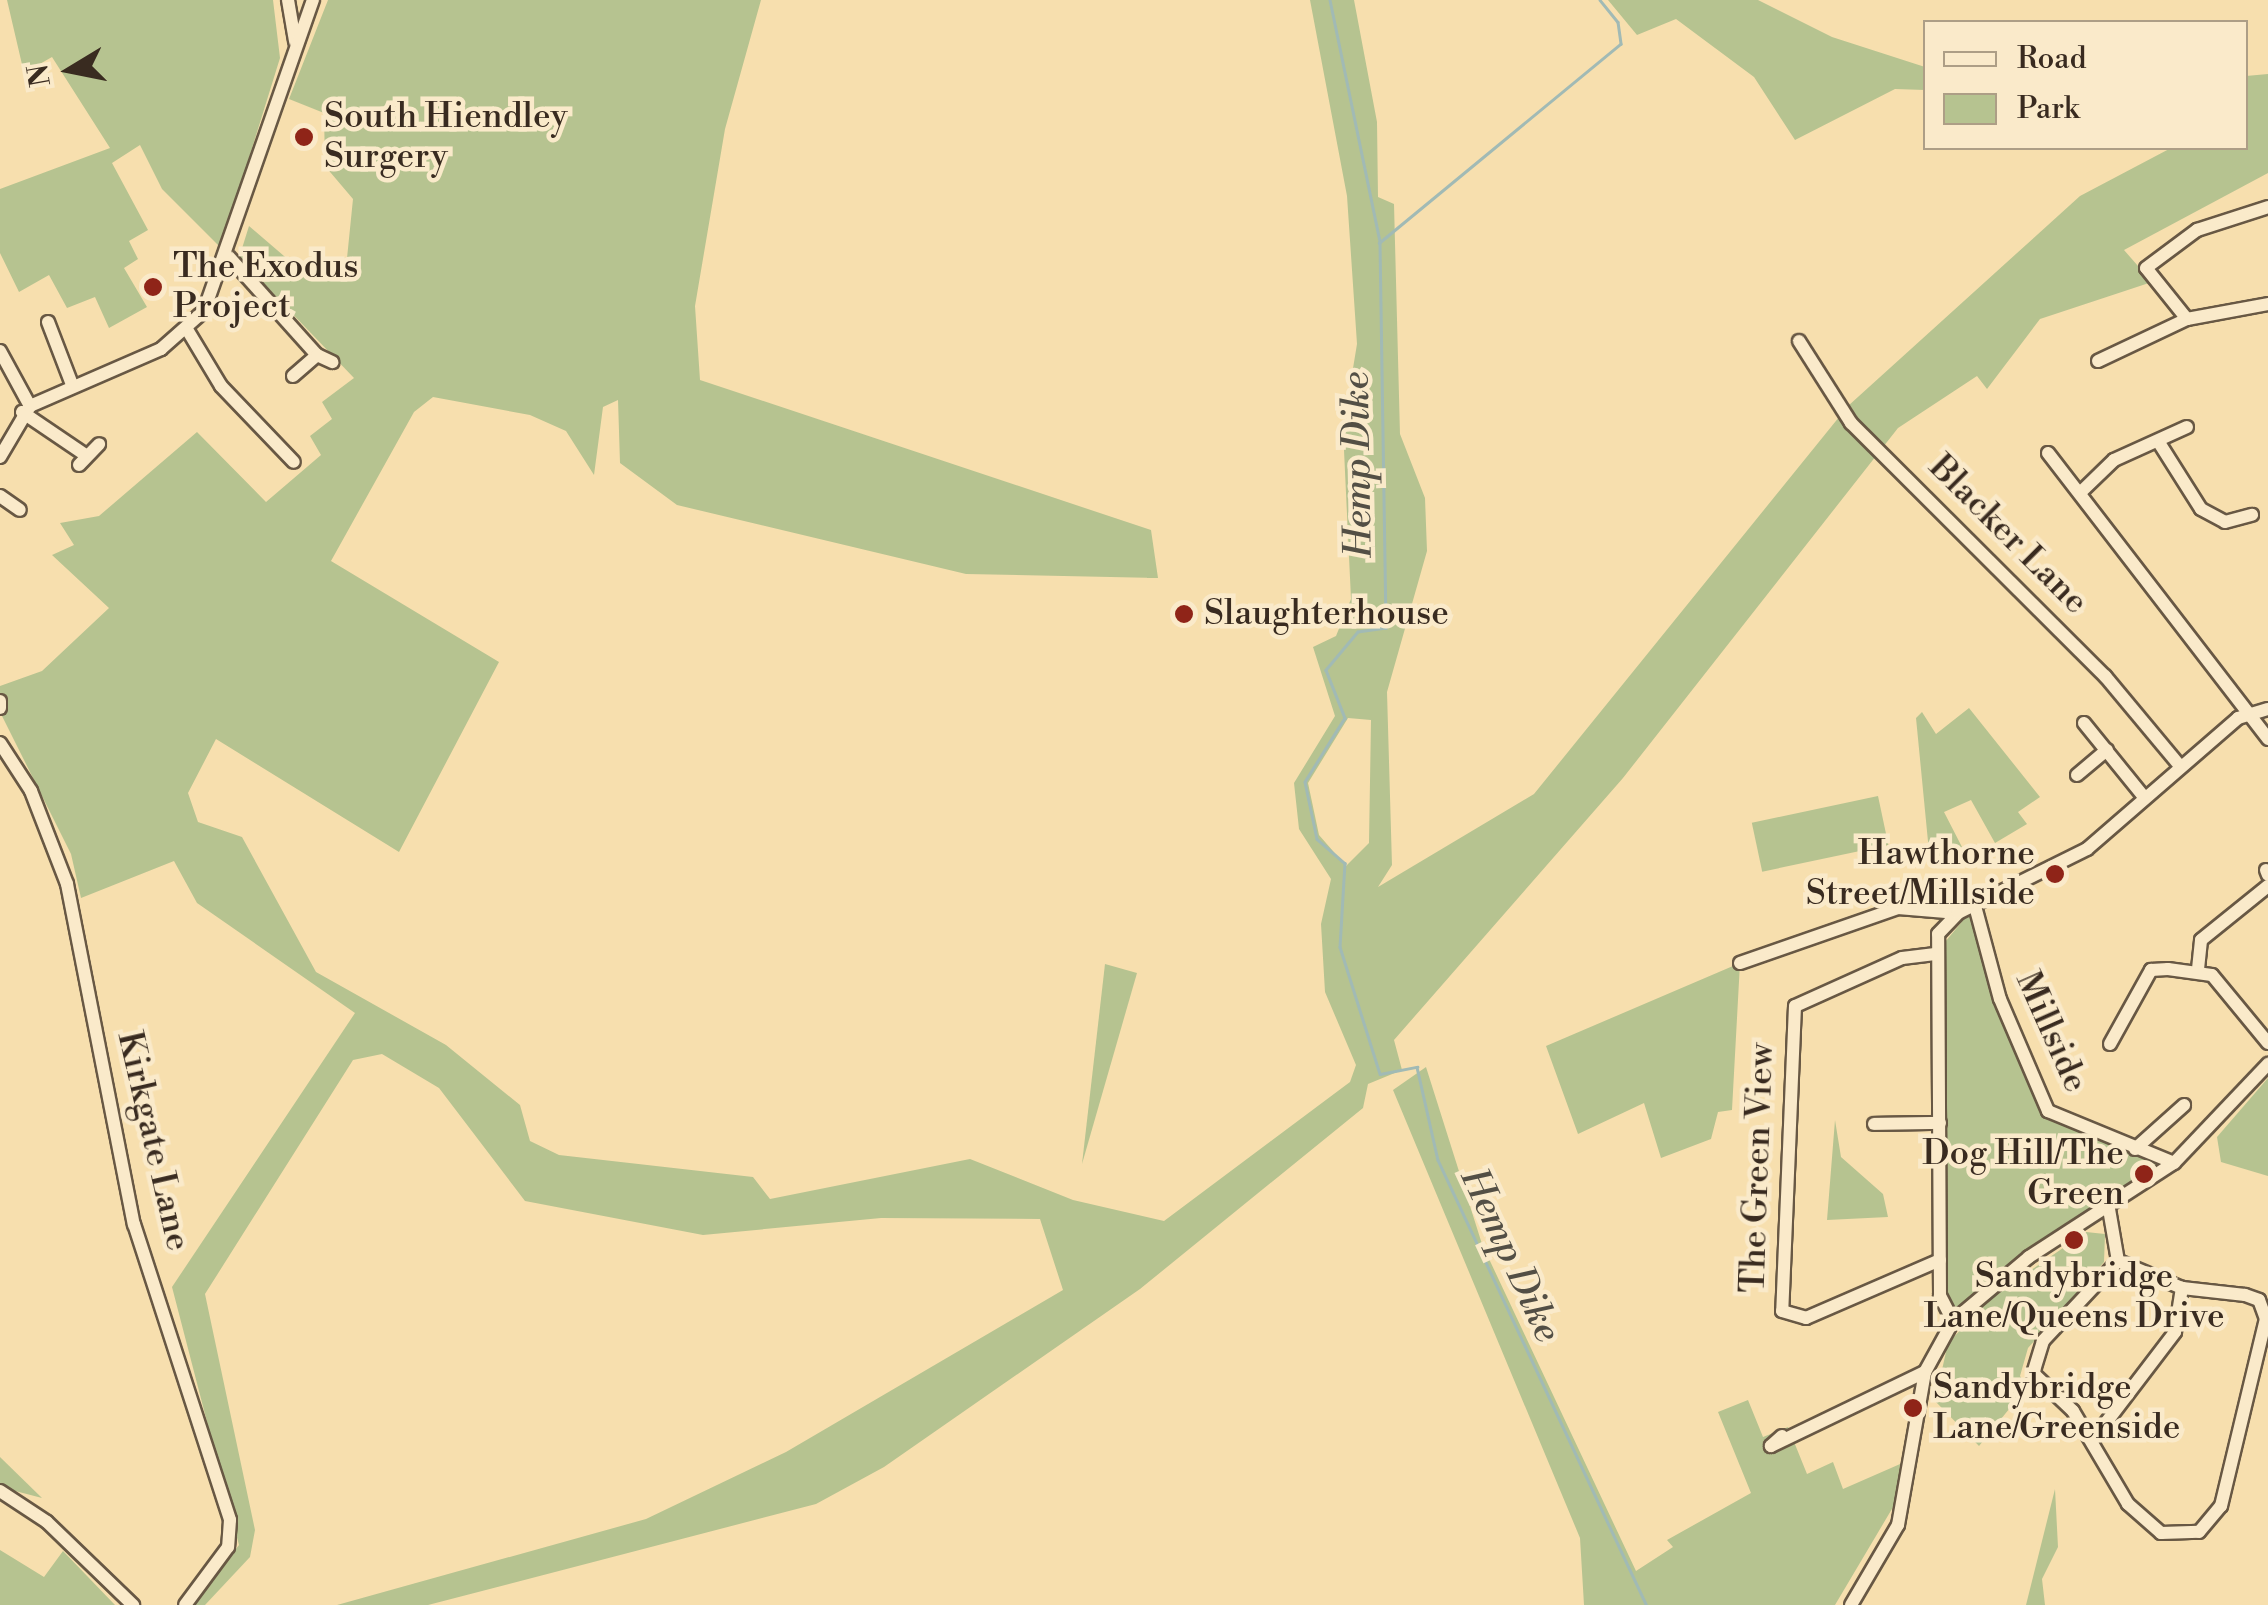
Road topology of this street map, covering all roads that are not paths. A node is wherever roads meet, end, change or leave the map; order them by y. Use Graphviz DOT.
graph roads {
  1 [pos="288,0"];
  2 [pos="314,0"];
  3 [pos="296,44"];
  4 [pos="2268,207"];
  5 [pos="229,257"];
  6 [pos="2268,304"];
  7 [pos="2187,319"];
  8 [pos="48,322"];
  9 [pos="188,331"];
  10 [pos="1799,342"];
  11 [pos="0,351"];
  12 [pos="317,355"];
  13 [pos="2098,361"];
  14 [pos="332,362"];
  15 [pos="294,376"];
  16 [pos="71,382"];
  17 [pos="26,409"];
  18 [pos="2187,427"];
  19 [pos="2158,441"];
  20 [pos="98,444"];
  21 [pos="2048,453"];
  22 [pos="0,457"];
  23 [pos="294,462"];
  24 [pos="2082,490"];
  25 [pos="0,496"];
  26 [pos="20,510"];
  27 [pos="2252,516"];
  28 [pos="2268,708"];
  29 [pos="2247,716"];
  30 [pos="2084,723"];
  31 [pos="2268,738"];
  32 [pos="0,743"];
  33 [pos="2107,750"];
  34 [pos="2180,766"];
  35 [pos="2077,775"];
  36 [pos="2144,797"];
  37 [pos="2268,886"];
  38 [pos="1975,906"];
  39 [pos="1958,913"];
  40 [pos="1936,954"];
  41 [pos="1740,963"];
  42 [pos="2198,969"];
  43 [pos="2268,1043"];
  44 [pos="2110,1044"];
  45 [pos="2268,1064"];
  46 [pos="2184,1105"];
  47 [pos="1940,1123"];
  48 [pos="1874,1124"];
  49 [pos="2135,1149"];
  50 [pos="2174,1163"];
  51 [pos="2109,1209"];
  52 [pos="1940,1260"];
  53 [pos="2118,1262"];
  54 [pos="2182,1288"];
  55 [pos="1953,1321"];
  56 [pos="1925,1372"];
  57 [pos="1782,1436"];
  58 [pos="2092,1441"];
  59 [pos="0,1491"];
  60 [pos="133,1605"];
  61 [pos="184,1605"];
  62 [pos="1851,1605"];
  1 -- 3 [label="street"];
  2 -- 3 [label="street"];
  3 -- 5 [label="street"];
  4 -- 7 [label="street"];
  5 -- 9 [label="street"];
  5 -- 12 [label="street"];
  6 -- 7 [label="street"];
  7 -- 13 [label="street"];
  8 -- 16 [label="street"];
  9 -- 16 [label="street"];
  9 -- 23 [label="street"];
  10 -- 34 [label="street, Blacker Lane"];
  11 -- 17 [label="street"];
  12 -- 14 [label="street"];
  12 -- 15 [label="street"];
  16 -- 17 [label="street"];
  17 -- 20 [label="street"];
  17 -- 22 [label="street"];
  18 -- 19 [label="street"];
  19 -- 24 [label="street"];
  19 -- 27 [label="street"];
  21 -- 24 [label="street"];
  24 -- 29 [label="street"];
  25 -- 26 [label="street"];
  28 -- 29 [label="street"];
  29 -- 31 [label="street"];
  29 -- 34 [label="street"];
  30 -- 33 [label="street"];
  32 -- 61 [label="street, Kirkgate Lane"];
  33 -- 35 [label="street"];
  33 -- 36 [label="street"];
  34 -- 36 [label="street"];
  36 -- 38 [label="street"];
  37 -- 42 [label="street"];
  38 -- 39 [label="street"];
  38 -- 49 [label="street, Millside"];
  39 -- 40 [label="street"];
  39 -- 41 [label="street"];
  40 -- 47 [label="street"];
  40 -- 52 [label="street, The Green View"];
  42 -- 43 [label="street"];
  42 -- 44 [label="street"];
  45 -- 50 [label="street"];
  46 -- 49 [label="street"];
  47 -- 48 [label="street"];
  47 -- 52 [label="street"];
  49 -- 50 [label="street, Millside"];
  50 -- 51 [label="street"];
  51 -- 53 [label="street"];
  51 -- 55 [label="street"];
  52 -- 55 [label="street"];
  53 -- 54 [label="street"];
  53 -- 58 [label="street"];
  54 -- 58 [label="street"];
  54 -- 58 [label="street"];
  55 -- 56 [label="street"];
  56 -- 57 [label="street"];
  56 -- 62 [label="street"];
  59 -- 60 [label="street"];
}
